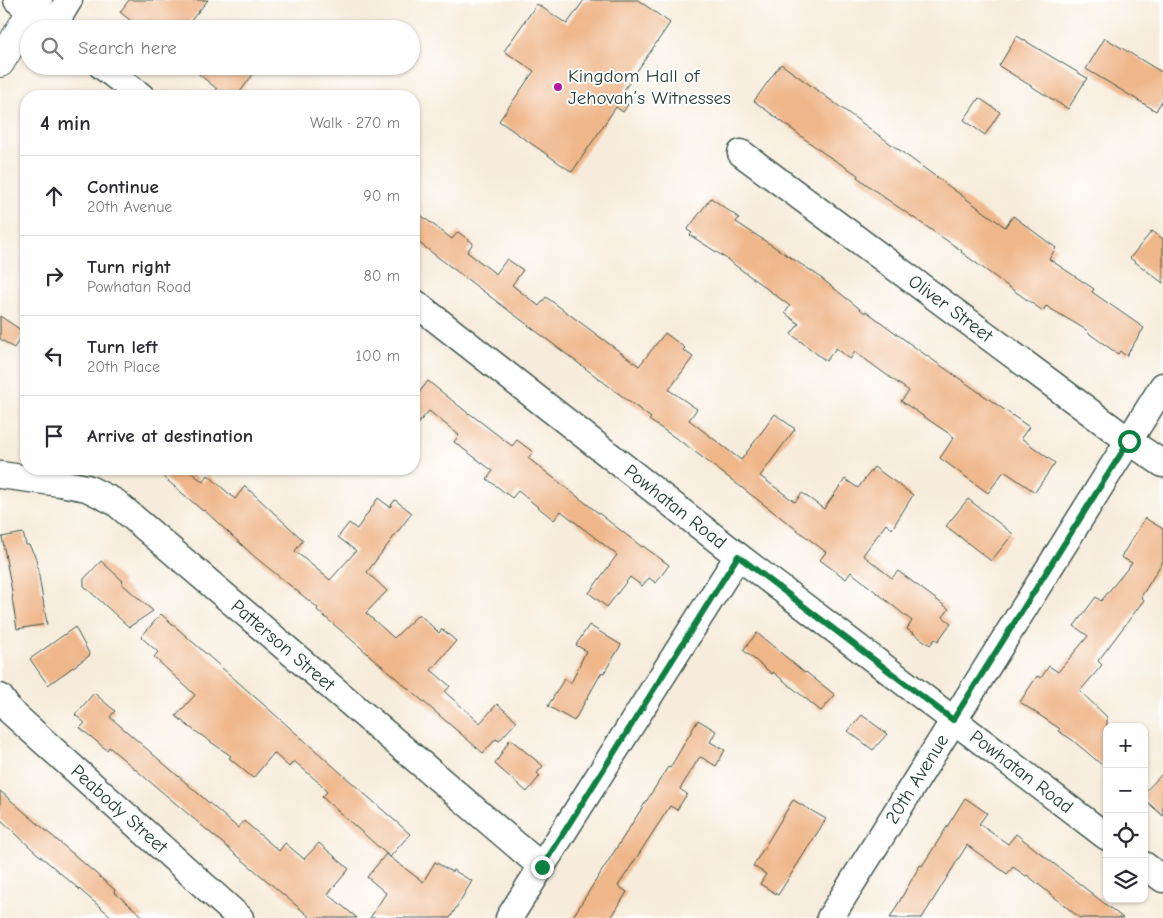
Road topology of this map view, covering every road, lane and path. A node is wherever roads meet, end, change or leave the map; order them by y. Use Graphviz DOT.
graph roads {
  1 [pos="69,0"];
  2 [pos="38,14"];
  3 [pos="20,37"];
  4 [pos="0,63"];
  5 [pos="114,75"];
  6 [pos="133,90"];
  7 [pos="741,153"];
  8 [pos="420,307"];
  9 [pos="1163,386"];
  10 [pos="1129,441"];
  11 [pos="1163,464"];
  12 [pos="0,475"];
  13 [pos="738,556"];
  14 [pos="0,697"];
  15 [pos="953,720"];
  16 [pos="1103,834"];
  17 [pos="542,867"];
  18 [pos="1148,868"];
  19 [pos="1163,879"];
  20 [pos="240,918"];
  21 [pos="509,918"];
  22 [pos="830,918"];
  1 -- 2 [label="street"];
  3 -- 4 [label="main road"];
  5 -- 6 [label="street"];
  7 -- 10 [label="street, Oliver Street"];
  8 -- 13 [label="street, Powhatan Road"];
  9 -- 10 [label="street, 20th Avenue"];
  10 -- 11 [label="street, Oliver Street"];
  10 -- 15 [label="street, 20th Avenue"];
  12 -- 17 [label="street, Patterson Street"];
  13 -- 15 [label="street, Powhatan Road"];
  13 -- 17 [label="street"];
  14 -- 20 [label="street, Peabody Street"];
  15 -- 16 [label="street, Powhatan Road"];
  15 -- 22 [label="street, 20th Avenue"];
  17 -- 21 [label="street"];
  18 -- 19 [label="street"];
}
